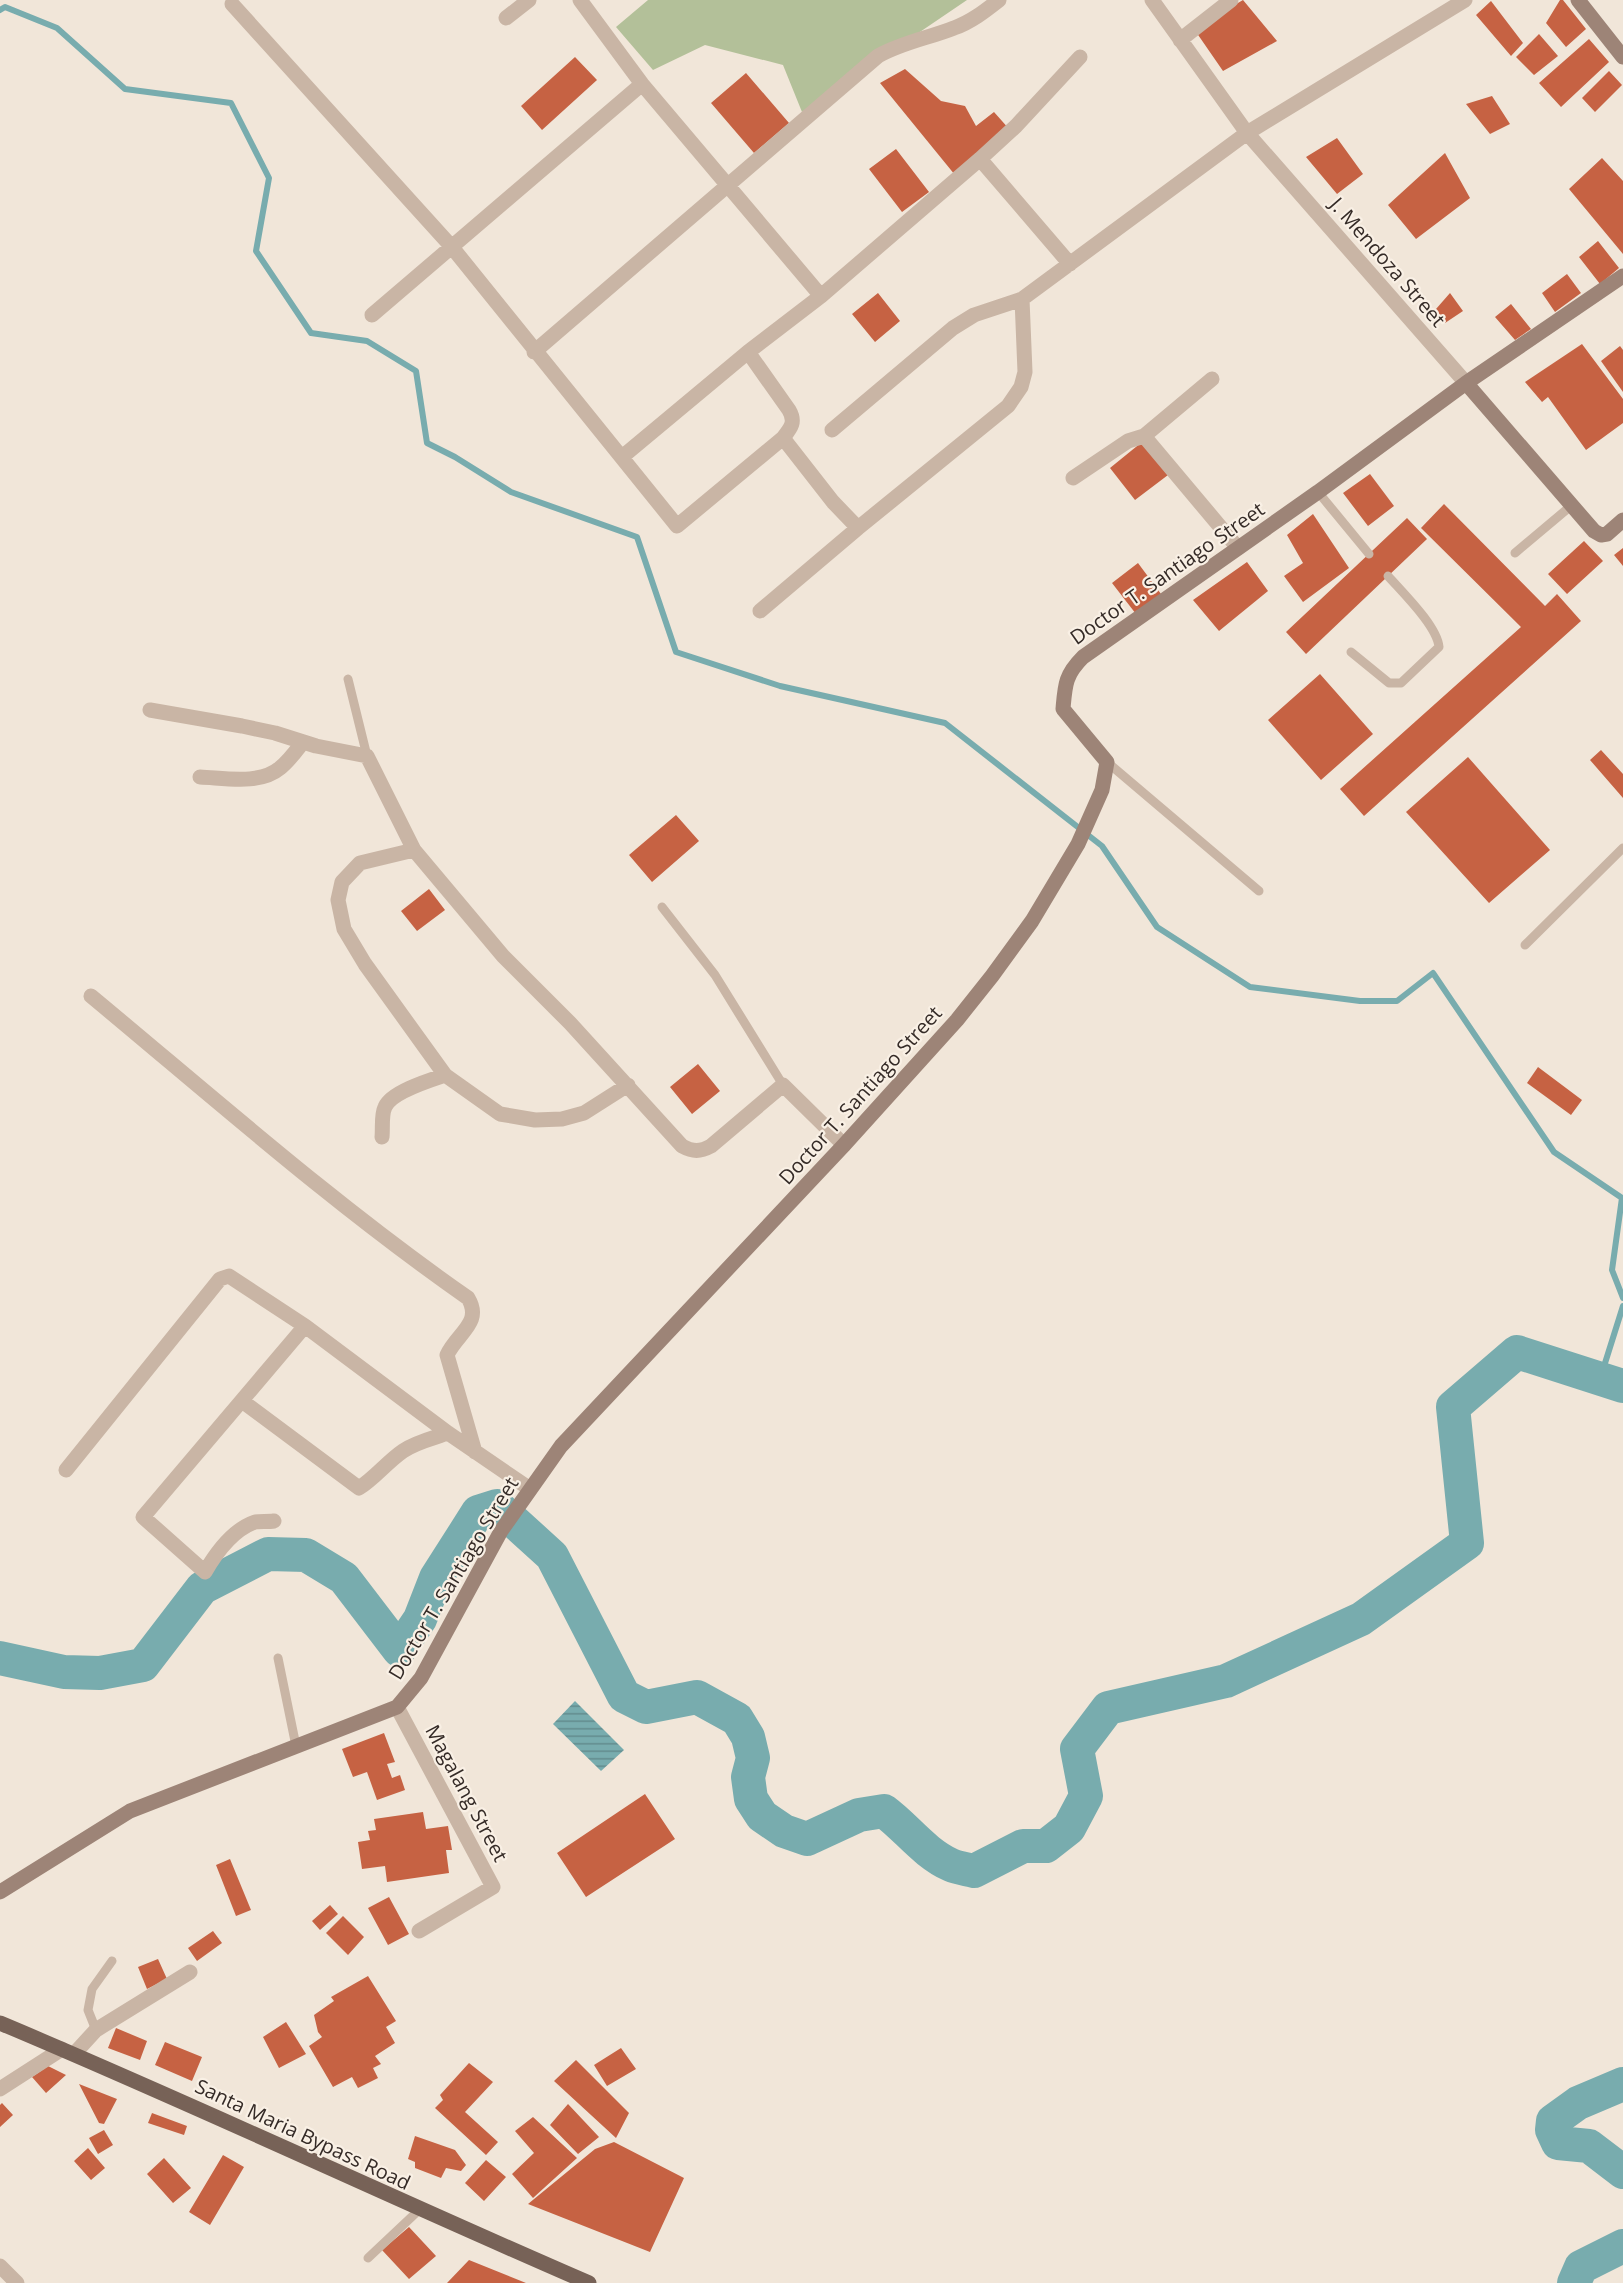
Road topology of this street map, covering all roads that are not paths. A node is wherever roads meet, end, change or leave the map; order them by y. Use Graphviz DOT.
graph roads {
  1 [pos="529,0"];
  2 [pos="580,0"];
  3 [pos="999,0"];
  4 [pos="1152,0"];
  5 [pos="1231,0"];
  6 [pos="1465,0"];
  7 [pos="1578,0"];
  8 [pos="232,4"];
  9 [pos="507,18"];
  10 [pos="1180,40"];
  11 [pos="1080,57"];
  12 [pos="1623,57"];
  13 [pos="642,84"];
  14 [pos="1247,133"];
  15 [pos="981,159"];
  16 [pos="727,186"];
  17 [pos="451,246"];
  18 [pos="1070,264"];
  19 [pos="1623,276"];
  20 [pos="821,296"];
  21 [pos="1022,299"];
  22 [pos="372,315"];
  23 [pos="534,352"];
  24 [pos="748,352"];
  25 [pos="1212,379"];
  26 [pos="1466,383"];
  27 [pos="832,430"];
  28 [pos="1144,436"];
  29 [pos="783,438"];
  30 [pos="622,457"];
  31 [pos="1073,478"];
  32 [pos="1318,492"];
  33 [pos="1572,505"];
  34 [pos="1623,520"];
  35 [pos="858,528"];
  36 [pos="1238,549"];
  37 [pos="1515,553"];
  38 [pos="1369,554"];
  39 [pos="1388,576"];
  40 [pos="760,611"];
  41 [pos="1352,652"];
  42 [pos="348,679"];
  43 [pos="150,710"];
  44 [pos="303,742"];
  45 [pos="367,756"];
  46 [pos="1107,762"];
  47 [pos="200,777"];
  48 [pos="1623,848"];
  49 [pos="414,850"];
  50 [pos="1259,891"];
  51 [pos="662,907"];
  52 [pos="1525,945"];
  53 [pos="92,996"];
  54 [pos="445,1075"];
  55 [pos="628,1085"];
  56 [pos="783,1085"];
  57 [pos="382,1137"];
  58 [pos="844,1145"];
  59 [pos="305,1326"];
  60 [pos="242,1401"];
  61 [pos="448,1433"];
  62 [pos="475,1452"];
  63 [pos="66,1470"];
  64 [pos="528,1492"];
  65 [pos="274,1521"];
  66 [pos="278,1658"];
  67 [pos="398,1707"];
  68 [pos="296,1746"];
  69 [pos="0,1892"];
  70 [pos="419,1931"];
  71 [pos="112,1961"];
  72 [pos="190,1972"];
  73 [pos="0,2023"];
  74 [pos="96,2030"];
  75 [pos="68,2052"];
  76 [pos="0,2089"];
  77 [pos="419,2210"];
  78 [pos="368,2258"];
  79 [pos="0,2266"];
  80 [pos="17,2283"];
  81 [pos="589,2283"];
  1 -- 9 [label="street"];
  2 -- 13 [label="street"];
  3 -- 16 [label="street"];
  4 -- 10 [label="street, J. Mendoza Street"];
  5 -- 10 [label="street"];
  6 -- 14 [label="street"];
  7 -- 12 [label="street"];
  8 -- 17 [label="street"];
  10 -- 14 [label="street, J. Mendoza Street"];
  11 -- 15 [label="street"];
  13 -- 16 [label="street"];
  13 -- 17 [label="street"];
  14 -- 18 [label="street"];
  14 -- 26 [label="street, J. Mendoza Street"];
  15 -- 18 [label="street"];
  15 -- 20 [label="street"];
  16 -- 20 [label="street"];
  16 -- 23 [label="street"];
  17 -- 22 [label="street"];
  17 -- 23 [label="street"];
  18 -- 21 [label="street"];
  19 -- 26 [label="street, Doctor T. Santiago Street"];
  20 -- 24 [label="street"];
  21 -- 27 [label="street"];
  21 -- 35 [label="street"];
  23 -- 30 [label="street"];
  24 -- 29 [label="street"];
  24 -- 30 [label="street"];
  25 -- 28 [label="street"];
  26 -- 32 [label="street, Doctor T. Santiago Street"];
  26 -- 33 [label="street, J. Mendoza Street"];
  28 -- 31 [label="street"];
  28 -- 36 [label="street"];
  29 -- 30 [label="street"];
  29 -- 35 [label="street"];
  32 -- 36 [label="street, Doctor T. Santiago Street"];
  32 -- 38 [label="lane"];
  33 -- 34 [label="street, J. Mendoza Street"];
  33 -- 37 [label="lane"];
  35 -- 40 [label="street"];
  36 -- 46 [label="street, Doctor T. Santiago Street"];
  39 -- 41 [label="lane"];
  42 -- 45 [label="lane"];
  43 -- 44 [label="street"];
  44 -- 45 [label="street"];
  44 -- 47 [label="street"];
  45 -- 49 [label="street"];
  46 -- 50 [label="lane"];
  46 -- 58 [label="street, Doctor T. Santiago Street"];
  48 -- 52 [label="lane"];
  49 -- 54 [label="street"];
  49 -- 55 [label="street"];
  51 -- 56 [label="lane"];
  53 -- 62 [label="street"];
  54 -- 55 [label="street"];
  54 -- 57 [label="street"];
  55 -- 56 [label="street"];
  56 -- 58 [label="street"];
  58 -- 64 [label="street, Doctor T. Santiago Street"];
  59 -- 60 [label="street"];
  59 -- 61 [label="street"];
  59 -- 63 [label="street"];
  60 -- 61 [label="street"];
  60 -- 65 [label="street"];
  61 -- 62 [label="street"];
  62 -- 64 [label="street"];
  64 -- 67 [label="street, Doctor T. Santiago Street"];
  66 -- 68 [label="lane"];
  67 -- 68 [label="street, Doctor T. Santiago Street"];
  67 -- 70 [label="street, Magalang Street"];
  68 -- 69 [label="street, Doctor T. Santiago Street"];
  71 -- 74 [label="lane"];
  72 -- 74 [label="street"];
  73 -- 75 [label="main road, Santa Maria Bypass Road"];
  74 -- 75 [label="street"];
  75 -- 76 [label="street"];
  75 -- 77 [label="main road, Santa Maria Bypass Road"];
  77 -- 78 [label="lane"];
  77 -- 81 [label="main road, Santa Maria Bypass Road"];
  79 -- 80 [label="street"];
}
